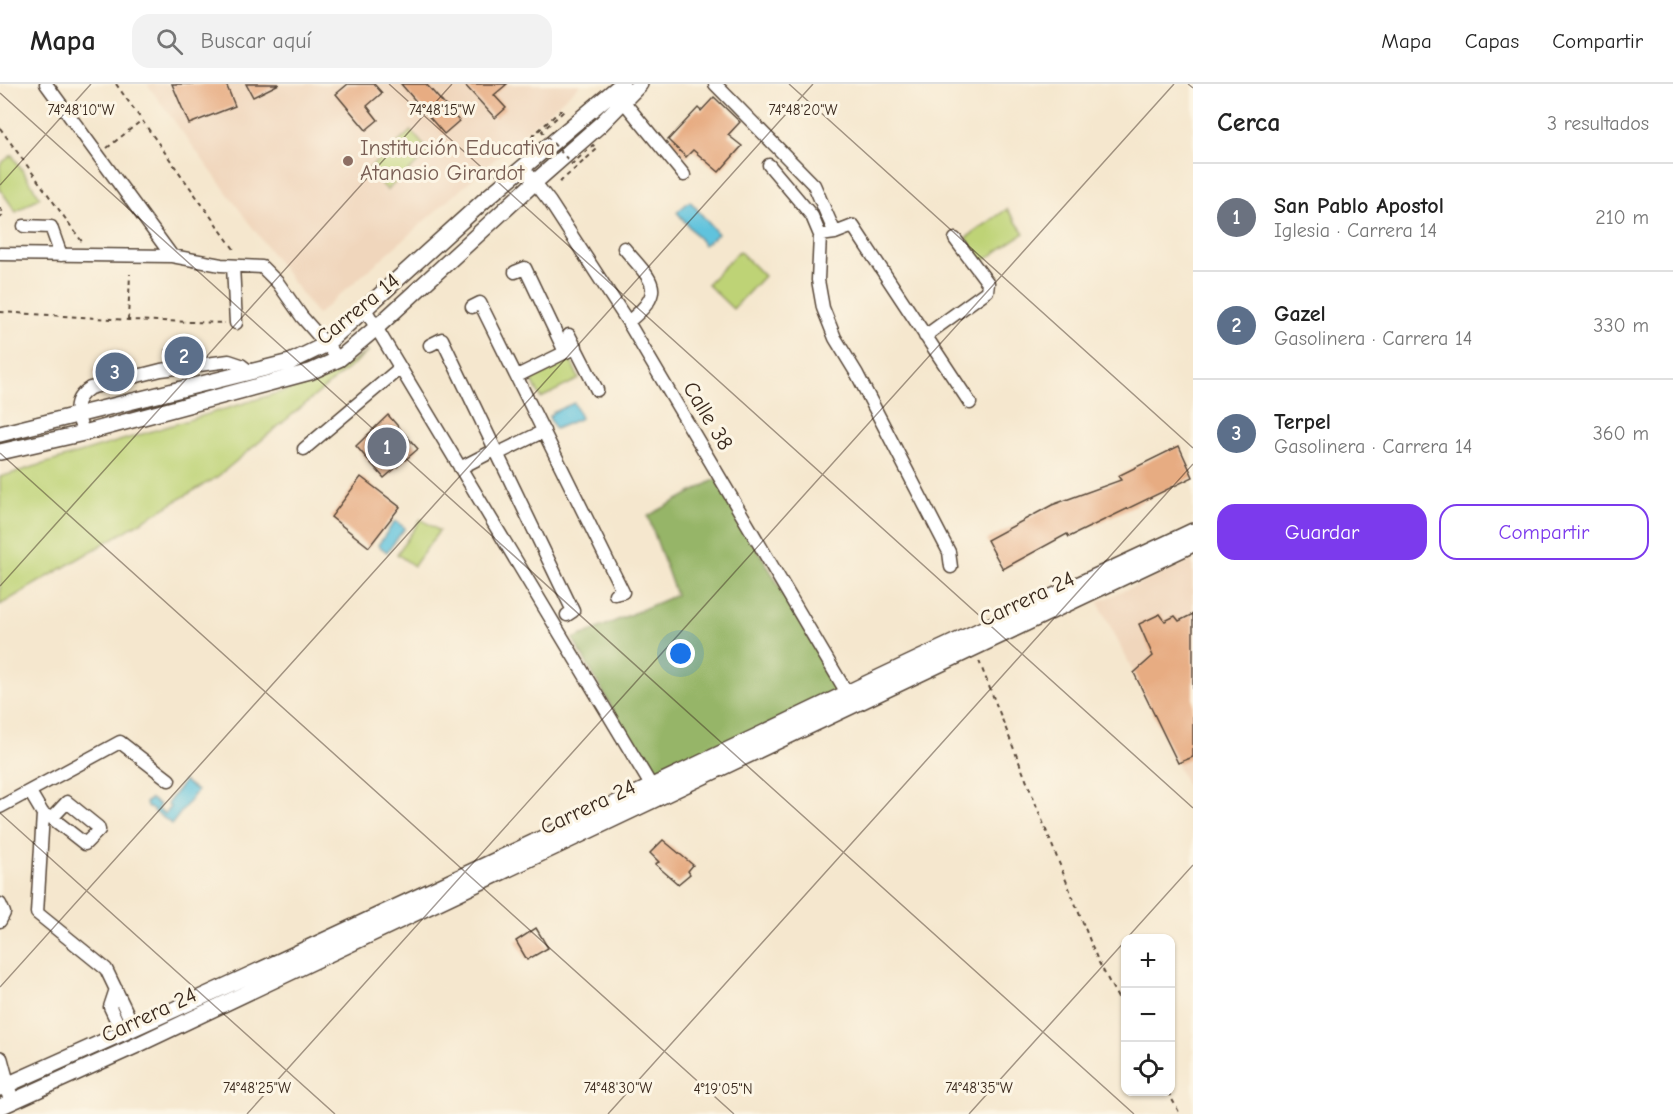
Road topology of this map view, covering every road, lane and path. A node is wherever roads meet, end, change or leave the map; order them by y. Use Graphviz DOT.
graph roads {
  1 [pos="46,84"];
  2 [pos="116,84"];
  3 [pos="640,84"];
  4 [pos="715,84"];
  5 [pos="620,92"];
  6 [pos="142,120"];
  7 [pos="0,128"];
  8 [pos="525,143"];
  9 [pos="98,155"];
  10 [pos="769,165"];
  11 [pos="523,167"];
  12 [pos="684,175"];
  13 [pos="535,182"];
  14 [pos="560,182"];
  15 [pos="488,197"];
  16 [pos="0,208"];
  17 [pos="500,213"];
  18 [pos="0,218"];
  19 [pos="24,226"];
  20 [pos="835,233"];
  21 [pos="820,235"];
  22 [pos="956,238"];
  23 [pos="87,248"];
  24 [pos="624,248"];
  25 [pos="236,252"];
  26 [pos="0,254"];
  27 [pos="62,255"];
  28 [pos="172,256"];
  29 [pos="233,266"];
  30 [pos="515,272"];
  31 [pos="130,274"];
  32 [pos="472,307"];
  33 [pos="365,309"];
  34 [pos="0,312"];
  35 [pos="128,320"];
  36 [pos="628,322"];
  37 [pos="236,323"];
  38 [pos="376,328"];
  39 [pos="569,334"];
  40 [pos="925,336"];
  41 [pos="325,345"];
  42 [pos="430,345"];
  43 [pos="570,350"];
  44 [pos="339,359"];
  45 [pos="400,368"];
  46 [pos="161,370"];
  47 [pos="250,372"];
  48 [pos="517,376"];
  49 [pos="597,390"];
  50 [pos="165,393"];
  51 [pos="970,404"];
  52 [pos="76,416"];
  53 [pos="544,431"];
  54 [pos="84,433"];
  55 [pos="0,434"];
  56 [pos="304,449"];
  57 [pos="0,452"];
  58 [pos="497,454"];
  59 [pos="462,471"];
  60 [pos="1193,531"];
  61 [pos="1193,544"];
  62 [pos="951,567"];
  63 [pos="1102,588"];
  64 [pos="615,594"];
  65 [pos="567,615"];
  66 [pos="974,648"];
  67 [pos="847,693"];
  68 [pos="169,780"];
  69 [pos="30,792"];
  70 [pos="655,793"];
  71 [pos="0,807"];
  72 [pos="0,904"];
  73 [pos="0,921"];
  74 [pos="1121,1005"];
  75 [pos="128,1032"];
  76 [pos="135,1046"];
  77 [pos="0,1059"];
  78 [pos="2,1085"];
  79 [pos="1170,1096"];
  80 [pos="6,1104"];
  81 [pos="1180,1114"];
  1 -- 9 [label="street"];
  2 -- 6 [label="path"];
  3 -- 5 [label="main road, Carrera 14"];
  4 -- 20 [label="street"];
  5 -- 11 [label="main road, Carrera 14"];
  5 -- 12 [label="street"];
  5 -- 13 [label="main road, Carrera 14"];
  6 -- 9 [label="path"];
  6 -- 25 [label="path"];
  7 -- 23 [label="path"];
  8 -- 14 [label="path, bridge"];
  9 -- 28 [label="street"];
  10 -- 21 [label="street"];
  11 -- 13 [label="street, Calle 38"];
  11 -- 15 [label="main road, Carrera 14"];
  13 -- 17 [label="main road, Carrera 14"];
  13 -- 36 [label="street, Calle 38"];
  15 -- 17 [label="street"];
  15 -- 33 [label="main road, Carrera 14"];
  16 -- 18 [label="path"];
  17 -- 38 [label="main road, Carrera 14"];
  19 -- 27 [label="street"];
  20 -- 21 [label="street"];
  20 -- 40 [label="street"];
  21 -- 62 [label="street"];
  22 -- 40 [label="street"];
  24 -- 36 [label="street"];
  26 -- 27 [label="street"];
  27 -- 28 [label="street"];
  28 -- 29 [label="street"];
  29 -- 37 [label="street"];
  29 -- 41 [label="street"];
  30 -- 43 [label="street"];
  31 -- 35 [label="path"];
  32 -- 48 [label="street"];
  33 -- 38 [label="street"];
  33 -- 41 [label="main road, Carrera 14"];
  34 -- 35 [label="path"];
  35 -- 37 [label="path"];
  36 -- 67 [label="street, Calle 38"];
  38 -- 44 [label="main road, Carrera 14"];
  38 -- 45 [label="street"];
  39 -- 43 [label="street"];
  40 -- 51 [label="street"];
  41 -- 44 [label="street"];
  41 -- 47 [label="main road, Carrera 14"];
  42 -- 58 [label="street"];
  43 -- 48 [label="street"];
  43 -- 49 [label="street"];
  44 -- 54 [label="main road, Carrera 14"];
  45 -- 56 [label="street"];
  45 -- 59 [label="street"];
  46 -- 47 [label="street"];
  46 -- 50 [label="street"];
  46 -- 52 [label="street"];
  47 -- 50 [label="main road, Carrera 14"];
  48 -- 53 [label="street"];
  50 -- 52 [label="main road, Carrera 14"];
  52 -- 54 [label="street"];
  52 -- 55 [label="main road, Carrera 14"];
  53 -- 58 [label="street"];
  53 -- 64 [label="street"];
  54 -- 57 [label="main road, Carrera 14"];
  58 -- 59 [label="street"];
  58 -- 65 [label="street"];
  59 -- 70 [label="street"];
  60 -- 63 [label="main road, Carrera 24"];
  61 -- 63 [label="main road, Carrera 24"];
  63 -- 66 [label="main road, Carrera 24"];
  63 -- 67 [label="main road, Carrera 24"];
  66 -- 70 [label="main road, Carrera 24"];
  66 -- 74 [label="path"];
  67 -- 70 [label="main road, Carrera 24"];
  68 -- 69 [label="street"];
  69 -- 71 [label="street"];
  69 -- 75 [label="street"];
  70 -- 75 [label="main road, Carrera 24"];
  70 -- 76 [label="main road, Carrera 24"];
  72 -- 73 [label="street"];
  75 -- 76 [label="main road"];
  75 -- 78 [label="main road, Carrera 24"];
  76 -- 80 [label="main road, Carrera 24"];
  77 -- 78 [label="main road"];
  78 -- 80 [label="main road"];
  79 -- 81 [label="path"];
}
